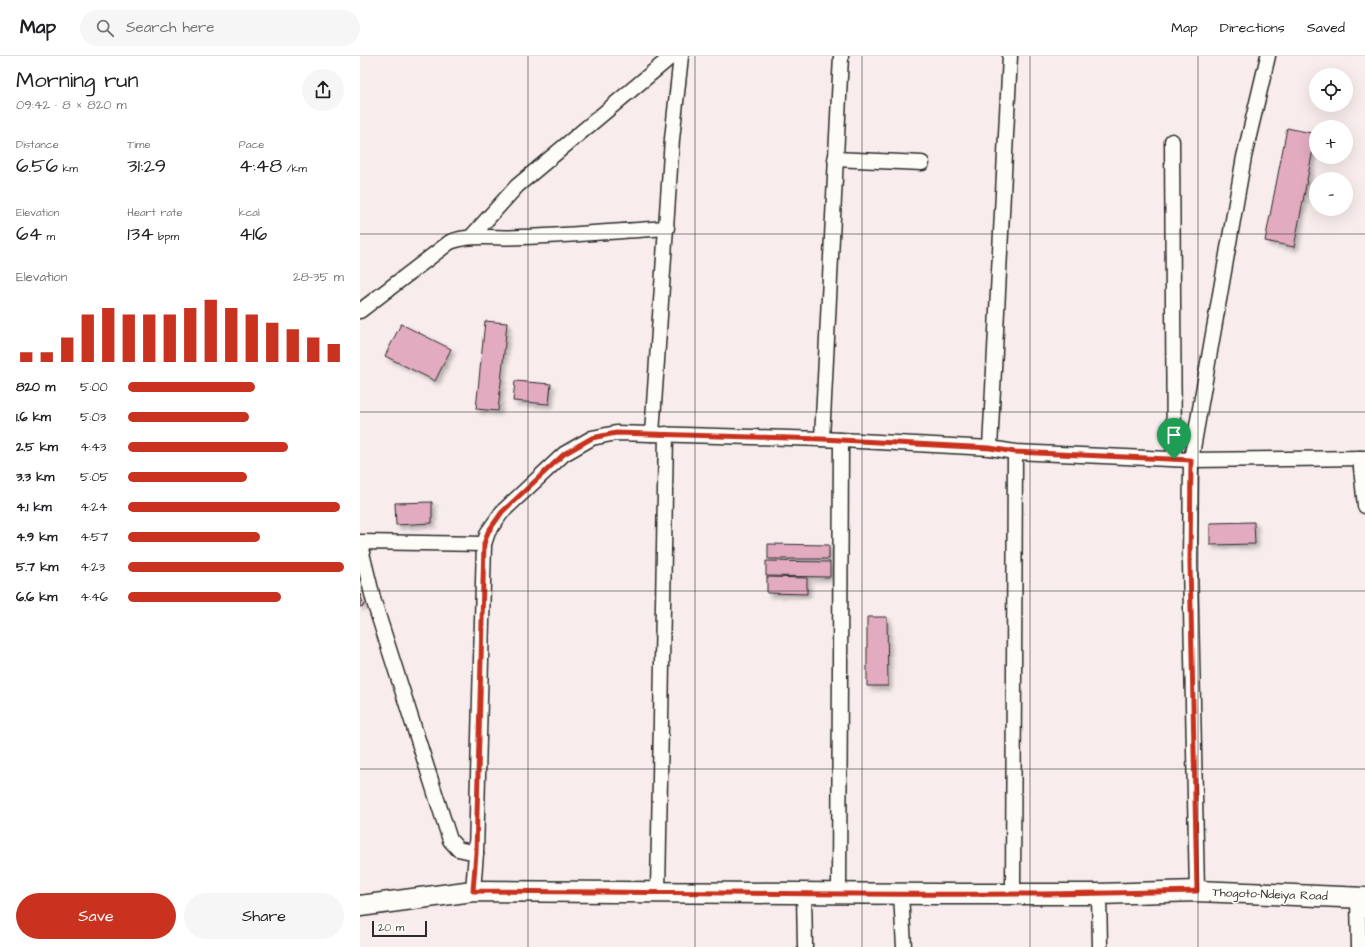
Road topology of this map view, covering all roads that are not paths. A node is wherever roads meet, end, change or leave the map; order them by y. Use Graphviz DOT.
graph roads {
  1 [pos="672,56"];
  2 [pos="681,56"];
  3 [pos="841,56"];
  4 [pos="1010,56"];
  5 [pos="1268,56"];
  6 [pos="1172,141"];
  7 [pos="835,158"];
  8 [pos="922,162"];
  9 [pos="667,228"];
  10 [pos="471,237"];
  11 [pos="360,312"];
  12 [pos="659,434"];
  13 [pos="822,439"];
  14 [pos="841,440"];
  15 [pos="990,448"];
  16 [pos="1015,452"];
  17 [pos="1363,458"];
  18 [pos="1174,459"];
  19 [pos="1191,460"];
  20 [pos="1365,506"];
  21 [pos="360,542"];
  22 [pos="484,544"];
  23 [pos="360,545"];
  24 [pos="476,853"];
  25 [pos="473,891"];
  26 [pos="1197,891"];
  27 [pos="658,892"];
  28 [pos="804,893"];
  29 [pos="1013,893"];
  30 [pos="839,894"];
  31 [pos="901,894"];
  32 [pos="1099,894"];
  33 [pos="1361,898"];
  34 [pos="360,906"];
  35 [pos="805,947"];
  36 [pos="904,947"];
  37 [pos="1100,947"];
  38 [pos="1359,947"];
  1 -- 10 [label="street"];
  2 -- 9 [label="street"];
  3 -- 7 [label="street"];
  4 -- 15 [label="street"];
  5 -- 19 [label="street"];
  6 -- 18 [label="street"];
  7 -- 8 [label="street"];
  7 -- 13 [label="street"];
  9 -- 10 [label="street"];
  9 -- 12 [label="street"];
  10 -- 11 [label="street"];
  12 -- 13 [label="street"];
  12 -- 22 [label="street"];
  12 -- 27 [label="street"];
  13 -- 14 [label="street"];
  14 -- 15 [label="street"];
  14 -- 30 [label="street"];
  15 -- 16 [label="street"];
  16 -- 18 [label="street"];
  16 -- 29 [label="street"];
  17 -- 19 [label="street"];
  17 -- 20 [label="street"];
  18 -- 19 [label="street"];
  19 -- 26 [label="street"];
  21 -- 22 [label="street"];
  22 -- 24 [label="street"];
  23 -- 24 [label="street"];
  24 -- 25 [label="street"];
  25 -- 27 [label="main road, Thogoto-Ndeiya Road"];
  25 -- 34 [label="main road, Thogoto-Ndeiya Road"];
  26 -- 32 [label="main road, Thogoto-Ndeiya Road"];
  26 -- 33 [label="main road, Thogoto-Ndeiya Road"];
  27 -- 28 [label="main road, Thogoto-Ndeiya Road"];
  28 -- 30 [label="main road, Thogoto-Ndeiya Road"];
  28 -- 35 [label="street"];
  29 -- 31 [label="main road, Thogoto-Ndeiya Road"];
  29 -- 32 [label="main road, Thogoto-Ndeiya Road"];
  30 -- 31 [label="main road, Thogoto-Ndeiya Road"];
  31 -- 36 [label="street"];
  32 -- 37 [label="street"];
  33 -- 38 [label="street"];
}
